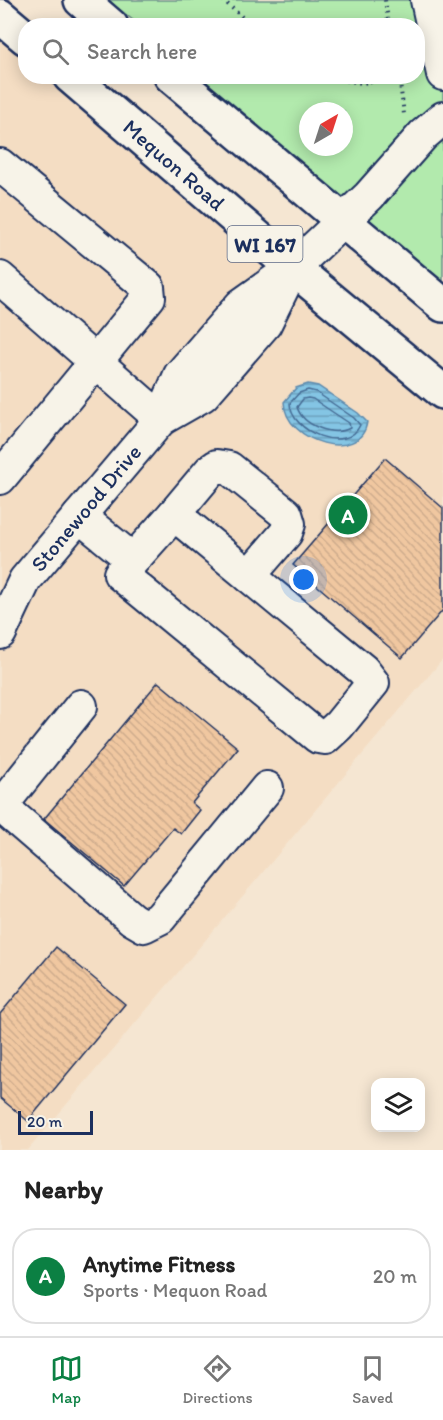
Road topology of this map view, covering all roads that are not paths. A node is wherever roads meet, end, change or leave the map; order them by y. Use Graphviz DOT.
graph roads {
  1 [pos="81,0"];
  2 [pos="427,0"];
  3 [pos="0,16"];
  4 [pos="102,18"];
  5 [pos="18,31"];
  6 [pos="443,74"];
  7 [pos="79,84"];
  8 [pos="180,84"];
  9 [pos="443,118"];
  10 [pos="0,165"];
  11 [pos="342,221"];
  12 [pos="293,268"];
  13 [pos="0,279"];
  14 [pos="443,304"];
  15 [pos="95,361"];
  16 [pos="443,392"];
  17 [pos="161,419"];
  18 [pos="0,478"];
  19 [pos="174,514"];
  20 [pos="79,516"];
  21 [pos="133,560"];
  22 [pos="249,576"];
  23 [pos="0,633"];
  24 [pos="81,706"];
  25 [pos="267,788"];
  26 [pos="0,806"];
  1 -- 4 [label="main road"];
  2 -- 6 [label="street"];
  3 -- 5 [label="main road"];
  7 -- 12 [label="main road, Mequon Road / WI 167"];
  8 -- 11 [label="main road, WI 167"];
  9 -- 11 [label="street, Stonewood Drive"];
  10 -- 15 [label="street"];
  11 -- 12 [label="street, Stonewood Drive"];
  11 -- 14 [label="main road, WI 167"];
  12 -- 16 [label="main road, Mequon Road / WI 167"];
  12 -- 17 [label="street, Stonewood Drive"];
  13 -- 15 [label="street"];
  15 -- 17 [label="street"];
  15 -- 18 [label="street"];
  17 -- 20 [label="street, Stonewood Drive"];
  19 -- 21 [label="street"];
  19 -- 22 [label="street"];
  19 -- 22 [label="street"];
  20 -- 21 [label="street"];
  20 -- 23 [label="street, Stonewood Drive"];
  21 -- 22 [label="street"];
  24 -- 26 [label="street"];
  25 -- 26 [label="street"];
}
